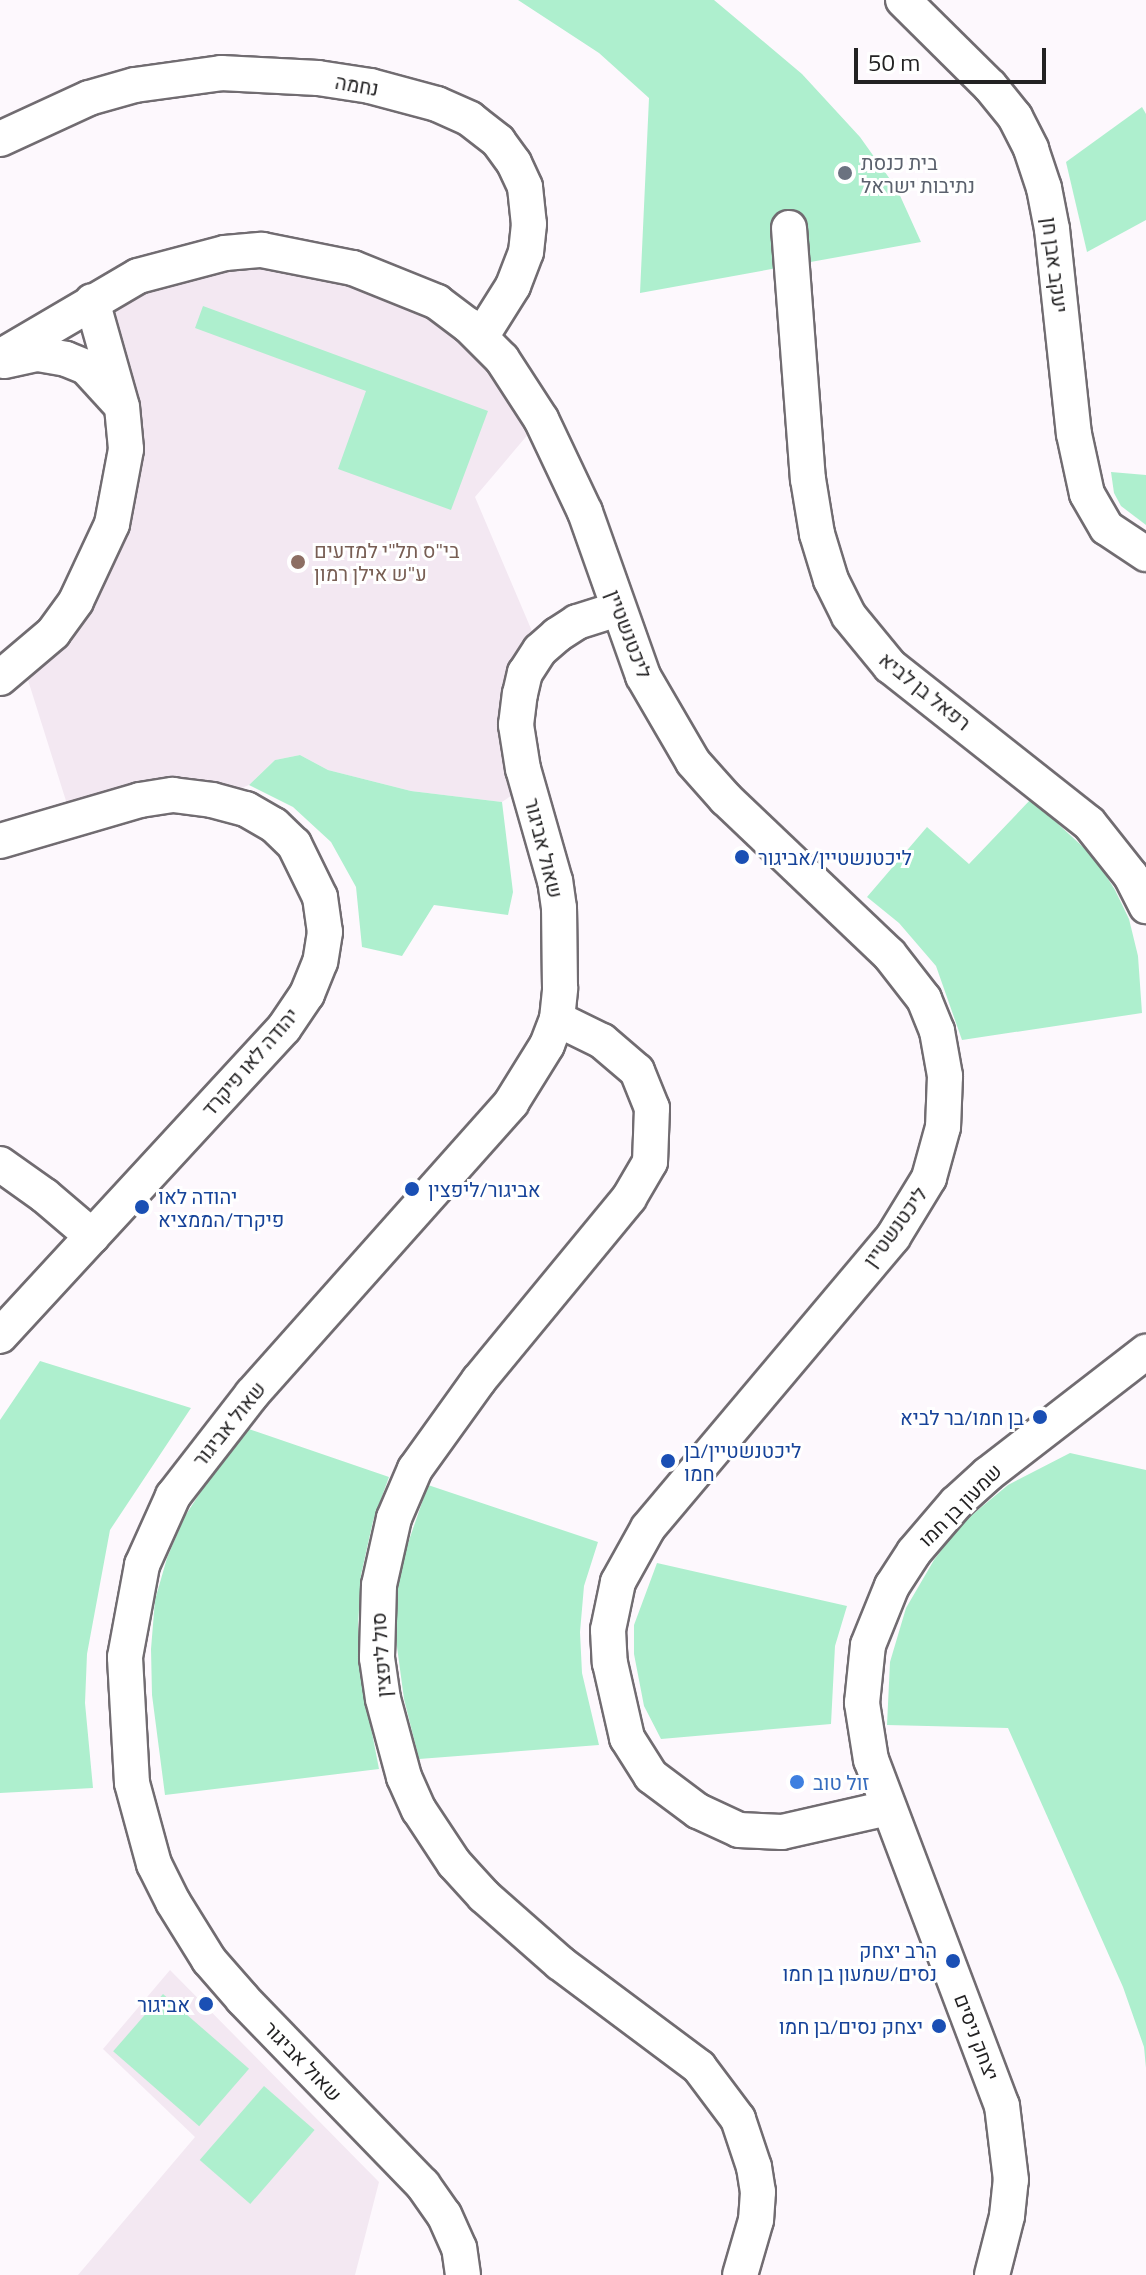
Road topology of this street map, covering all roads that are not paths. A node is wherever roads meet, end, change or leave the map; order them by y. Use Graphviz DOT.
graph roads {
  1 [pos="903,0"];
  2 [pos="0,139"];
  3 [pos="789,228"];
  4 [pos="92,301"];
  5 [pos="481,337"];
  6 [pos="0,360"];
  7 [pos="122,407"];
  8 [pos="1146,554"];
  9 [pos="618,609"];
  10 [pos="0,678"];
  11 [pos="0,841"];
  12 [pos="1146,906"];
  13 [pos="557,1019"];
  14 [pos="0,1164"];
  15 [pos="92,1236"];
  16 [pos="0,1336"];
  17 [pos="1146,1352"];
  18 [pos="888,1808"];
  19 [pos="463,2275"];
  20 [pos="740,2275"];
  21 [pos="992,2275"];
  1 -- 8 [label="street, יעקב אבן חן"];
  2 -- 5 [label="street, נחמה"];
  3 -- 12 [label="street, רפאל בן לביא"];
  4 -- 5 [label="street, ליכטנשטיין"];
  4 -- 6 [label="street, ליכטנשטיין"];
  4 -- 7 [label="street"];
  5 -- 9 [label="street, ליכטנשטיין"];
  6 -- 7 [label="street"];
  7 -- 10 [label="street"];
  9 -- 13 [label="street, שאול אביגור"];
  9 -- 18 [label="street, ליכטנשטיין"];
  11 -- 15 [label="street, יהודה לאו פיקרד"];
  13 -- 19 [label="street, שאול אביגור"];
  13 -- 20 [label="street, סול ליפצין"];
  14 -- 15 [label="street"];
  15 -- 16 [label="street, יהודה לאו פיקרד"];
  17 -- 18 [label="street, שמעון בן חמו"];
  18 -- 21 [label="street, יצחק ניסים"];
}
